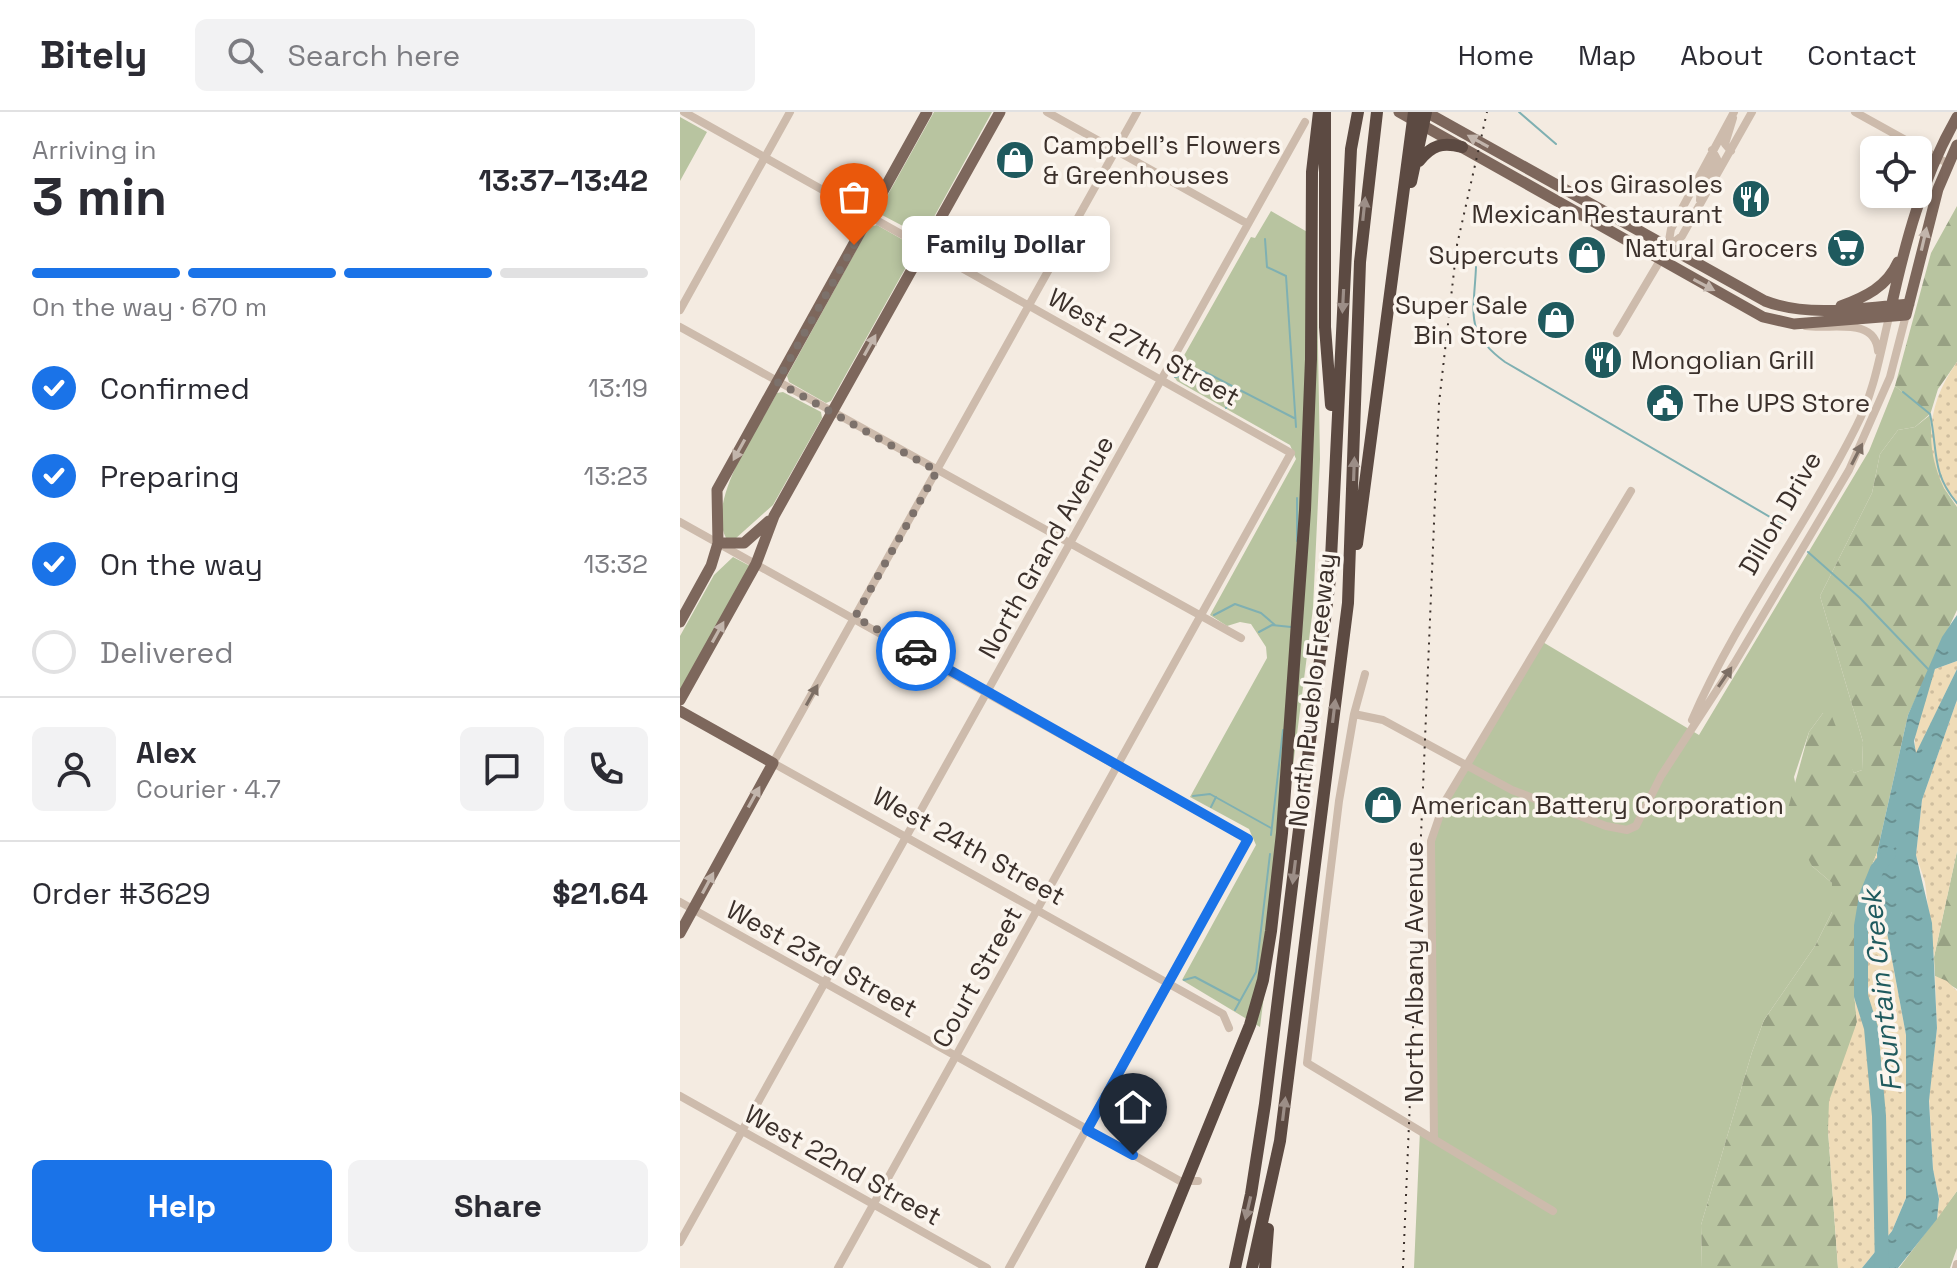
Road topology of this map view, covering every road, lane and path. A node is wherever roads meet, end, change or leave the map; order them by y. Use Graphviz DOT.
graph roads {
  1 [pos="684,112"];
  2 [pos="790,112"];
  3 [pos="927,112"];
  4 [pos="1000,112"];
  5 [pos="1047,112"];
  6 [pos="1137,112"];
  7 [pos="1319,112"];
  8 [pos="1325,112"];
  9 [pos="1358,112"];
  10 [pos="1399,112"];
  11 [pos="1752,112"];
  12 [pos="1855,112"];
  13 [pos="1734,113"];
  14 [pos="1376,116"];
  15 [pos="1421,116"];
  16 [pos="1957,117"];
  17 [pos="1305,122"];
  18 [pos="1957,145"];
  19 [pos="1462,147"];
  20 [pos="1116,150"];
  21 [pos="1712,150"];
  22 [pos="1731,151"];
  23 [pos="765,157"];
  24 [pos="1934,157"];
  25 [pos="1417,163"];
  26 [pos="1947,163"];
  27 [pos="1700,205"];
  28 [pos="870,215"];
  29 [pos="1401,215"];
  30 [pos="1248,224"];
  31 [pos="1909,234"];
  32 [pos="925,247"];
  33 [pos="1668,247"];
  34 [pos="1660,260"];
  35 [pos="1029,306"];
  36 [pos="680,310"];
  37 [pos="1829,310"];
  38 [pos="1908,310"];
  39 [pos="1890,311"];
  40 [pos="1794,324"];
  41 [pos="680,327"];
  42 [pos="1617,333"];
  43 [pos="1879,358"];
  44 [pos="1161,380"];
  45 [pos="777,382"];
  46 [pos="832,413"];
  47 [pos="1291,453"];
  48 [pos="1335,460"];
  49 [pos="937,471"];
  50 [pos="1631,491"];
  51 [pos="774,516"];
  52 [pos="681,524"];
  53 [pos="718,543"];
  54 [pos="1070,544"];
  55 [pos="756,564"];
  56 [pos="1348,603"];
  57 [pos="1200,616"];
  58 [pos="855,617"];
  59 [pos="680,622"];
  60 [pos="1241,638"];
  61 [pos="1365,674"];
  62 [pos="988,691"];
  63 [pos="680,700"];
  64 [pos="680,711"];
  65 [pos="1354,714"];
  66 [pos="1682,743"];
  67 [pos="773,763"];
  68 [pos="1118,764"];
  69 [pos="1468,767"];
  70 [pos="907,837"];
  71 [pos="680,902"];
  72 [pos="1037,909"];
  73 [pos="693,910"];
  74 [pos="680,933"];
  75 [pos="1168,982"];
  76 [pos="824,983"];
  77 [pos="1229,1028"];
  78 [pos="956,1056"];
  79 [pos="680,1096"];
  80 [pos="1087,1130"];
  81 [pos="743,1132"];
  82 [pos="1434,1139"];
  83 [pos="1198,1181"];
  84 [pos="1184,1182"];
  85 [pos="1271,1186"];
  86 [pos="873,1205"];
  87 [pos="1553,1211"];
  88 [pos="680,1242"];
  89 [pos="838,1268"];
  90 [pos="987,1268"];
  91 [pos="1009,1268"];
  92 [pos="1151,1268"];
  93 [pos="1235,1268"];
  94 [pos="1252,1268"];
  95 [pos="1265,1268"];
  1 -- 23 [label="street, West 27th Street"];
  2 -- 23 [label="street"];
  3 -- 28 [label="main road"];
  4 -- 32 [label="main road"];
  5 -- 20 [label="street"];
  6 -- 20 [label="street"];
  7 -- 84 [label="highway"];
  8 -- 48 [label="highway"];
  9 -- 48 [label="highway, North Pueblo Freeway, one-way"];
  10 -- 15 [label="main road"];
  11 -- 22 [label="street"];
  12 -- 24 [label="street"];
  13 -- 21 [label="street"];
  13 -- 22 [label="street"];
  56 -- 14 [label="highway, North Pueblo Freeway, one-way"];
  15 -- 19 [label="main road"];
  15 -- 25 [label="highway"];
  15 -- 29 [label="highway"];
  33 -- 15 [label="main road, one-way"];
  16 -- 24 [label="main road, Dillon Drive"];
  17 -- 30 [label="street, North Grand Avenue"];
  18 -- 26 [label="main road, Dillon Drive"];
  19 -- 25 [label="highway"];
  19 -- 34 [label="main road"];
  20 -- 30 [label="street"];
  20 -- 35 [label="street"];
  21 -- 27 [label="street"];
  21 -- 33 [label="street"];
  22 -- 27 [label="street"];
  23 -- 28 [label="street, West 27th Street"];
  23 -- 36 [label="street"];
  24 -- 26 [label="street"];
  24 -- 31 [label="main road, Dillon Drive"];
  25 -- 29 [label="highway"];
  38 -- 26 [label="main road, Dillon Drive, one-way"];
  27 -- 33 [label="street"];
  28 -- 32 [label="street, West 27th Street"];
  28 -- 45 [label="main road"];
  29 -- 56 [label="highway"];
  30 -- 44 [label="street, North Grand Avenue"];
  31 -- 37 [label="main road"];
  31 -- 39 [label="main road, Dillon Drive"];
  32 -- 35 [label="street, West 27th Street"];
  46 -- 32 [label="main road, one-way"];
  33 -- 34 [label="street"];
  33 -- 37 [label="main road"];
  34 -- 40 [label="main road, one-way"];
  34 -- 42 [label="street"];
  35 -- 44 [label="street, West 27th Street"];
  35 -- 49 [label="street"];
  37 -- 39 [label="main road"];
  38 -- 39 [label="main road"];
  66 -- 38 [label="street, Dillon Drive, one-way"];
  39 -- 40 [label="main road"];
  39 -- 43 [label="street, Dillon Drive"];
  40 -- 43 [label="street"];
  41 -- 45 [label="street"];
  43 -- 66 [label="street, Dillon Drive"];
  44 -- 47 [label="street, West 27th Street"];
  44 -- 54 [label="street, North Grand Avenue"];
  45 -- 46 [label="street"];
  45 -- 53 [label="main road, one-way"];
  46 -- 49 [label="street"];
  46 -- 51 [label="main road"];
  47 -- 57 [label="street, Court Street"];
  48 -- 93 [label="highway, North Pueblo Freeway, one-way"];
  49 -- 54 [label="street"];
  49 -- 58 [label="street"];
  50 -- 69 [label="street, North Albany Avenue"];
  51 -- 53 [label="main road"];
  51 -- 55 [label="main road"];
  52 -- 53 [label="street"];
  53 -- 55 [label="street"];
  53 -- 59 [label="main road"];
  54 -- 57 [label="street"];
  54 -- 62 [label="street, North Grand Avenue"];
  55 -- 58 [label="street"];
  63 -- 55 [label="main road, one-way"];
  85 -- 56 [label="highway, North Pueblo Freeway, one-way"];
  57 -- 60 [label="street"];
  57 -- 68 [label="street, Court Street"];
  58 -- 62 [label="street"];
  67 -- 58 [label="street, one-way"];
  61 -- 65 [label="street"];
  62 -- 68 [label="street"];
  62 -- 70 [label="street, North Grand Avenue"];
  64 -- 67 [label="main road, West 24th Street"];
  65 -- 69 [label="street"];
  65 -- 82 [label="street"];
  66 -- 69 [label="street, Dillon Drive"];
  67 -- 70 [label="street, West 24th Street"];
  73 -- 67 [label="main road, one-way"];
  68 -- 72 [label="street, Court Street"];
  68 -- 75 [label="street"];
  69 -- 82 [label="street, North Albany Avenue"];
  70 -- 72 [label="street, West 24th Street"];
  70 -- 76 [label="street, North Grand Avenue"];
  71 -- 73 [label="street, West 23rd Street"];
  72 -- 75 [label="street, West 24th Street"];
  72 -- 78 [label="street, Court Street"];
  73 -- 74 [label="main road"];
  73 -- 76 [label="street, West 23rd Street"];
  75 -- 77 [label="street, West 24th Street"];
  75 -- 80 [label="street"];
  76 -- 78 [label="street, West 23rd Street"];
  76 -- 81 [label="street, North Grand Avenue"];
  78 -- 80 [label="street, West 23rd Street"];
  78 -- 86 [label="street, Court Street"];
  79 -- 81 [label="street, West 22nd Street"];
  80 -- 84 [label="street, West 23rd Street"];
  80 -- 91 [label="street"];
  81 -- 86 [label="street, West 22nd Street"];
  81 -- 88 [label="street, North Grand Avenue"];
  82 -- 87 [label="street"];
  83 -- 84 [label="street"];
  84 -- 92 [label="highway"];
  85 -- 94 [label="highway, North Pueblo Freeway"];
  85 -- 95 [label="highway"];
  86 -- 89 [label="street, Court Street"];
  86 -- 90 [label="street, West 22nd Street"];
}
